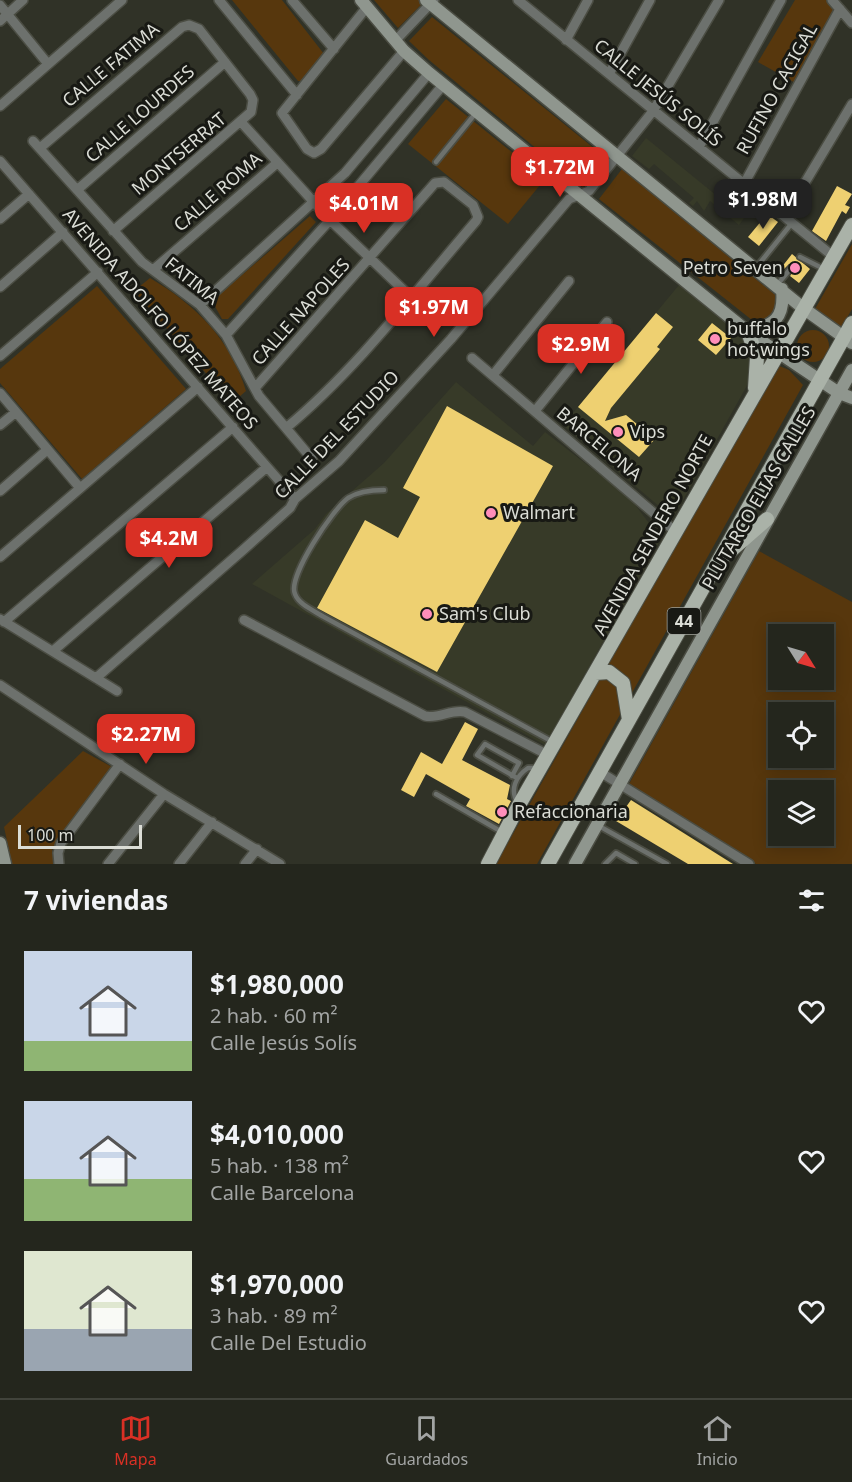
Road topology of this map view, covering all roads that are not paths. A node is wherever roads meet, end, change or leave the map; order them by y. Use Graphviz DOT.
graph roads {
  1 [pos="23,0"];
  2 [pos="122,0"];
  3 [pos="219,0"];
  4 [pos="292,0"];
  5 [pos="588,0"];
  6 [pos="650,0"];
  7 [pos="718,0"];
  8 [pos="781,0"];
  9 [pos="832,0"];
  10 [pos="522,1"];
  11 [pos="430,2"];
  12 [pos="364,4"];
  13 [pos="0,5"];
  14 [pos="840,9"];
  15 [pos="4,17"];
  16 [pos="852,23"];
  17 [pos="566,40"];
  18 [pos="395,41"];
  19 [pos="334,49"];
  20 [pos="404,51"];
  21 [pos="225,62"];
  22 [pos="48,64"];
  23 [pos="429,73"];
  24 [pos="609,74"];
  25 [pos="443,85"];
  26 [pos="250,94"];
  27 [pos="297,95"];
  28 [pos="852,104"];
  29 [pos="0,106"];
  30 [pos="653,111"];
  31 [pos="477,112"];
  32 [pos="393,119"];
  33 [pos="241,122"];
  34 [pos="407,130"];
  35 [pos="36,145"];
  36 [pos="699,147"];
  37 [pos="617,157"];
  38 [pos="0,161"];
  39 [pos="436,162"];
  40 [pos="277,163"];
  41 [pos="744,184"];
  42 [pos="77,190"];
  43 [pos="29,194"];
  44 [pos="579,194"];
  45 [pos="314,203"];
  46 [pos="0,219"];
  47 [pos="330,220"];
  48 [pos="789,220"];
  49 [pos="852,225"];
  50 [pos="113,231"];
  51 [pos="63,232"];
  52 [pos="800,257"];
  53 [pos="834,257"];
  54 [pos="370,259"];
  55 [pos="791,268"];
  56 [pos="755,269"];
  57 [pos="153,270"];
  58 [pos="825,270"];
  59 [pos="98,272"];
  60 [pos="569,281"];
  61 [pos="0,287"];
  62 [pos="779,287"];
  63 [pos="411,297"];
  64 [pos="200,305"];
  65 [pos="803,308"];
  66 [pos="435,320"];
  67 [pos="607,322"];
  68 [pos="852,323"];
  69 [pos="748,332"];
  70 [pos="226,335"];
  71 [pos="847,341"];
  72 [pos="778,352"];
  73 [pos="0,356"];
  74 [pos="472,358"];
  75 [pos="852,370"];
  76 [pos="493,375"];
  77 [pos="819,378"];
  78 [pos="198,387"];
  79 [pos="255,387"];
  80 [pos="0,393"];
  81 [pos="754,393"];
  82 [pos="839,393"];
  83 [pos="852,398"];
  84 [pos="535,411"];
  85 [pos="16,412"];
  86 [pos="0,425"];
  87 [pos="233,427"];
  88 [pos="286,428"];
  89 [pos="47,450"];
  90 [pos="312,459"];
  91 [pos="267,467"];
  92 [pos="80,488"];
  93 [pos="384,490"];
  94 [pos="0,491"];
  95 [pos="295,499"];
  96 [pos="767,519"];
  97 [pos="676,532"];
  98 [pos="0,557"];
  99 [pos="718,561"];
  100 [pos="2,620"];
  101 [pos="244,620"];
  102 [pos="53,651"];
  103 [pos="595,674"];
  104 [pos="96,678"];
  105 [pos="0,685"];
  106 [pos="117,691"];
  107 [pos="628,720"];
  108 [pos="552,749"];
  109 [pos="120,764"];
  110 [pos="541,768"];
  111 [pos="600,772"];
  112 [pos="515,777"];
  113 [pos="619,784"];
  114 [pos="164,794"];
  115 [pos="436,794"];
  116 [pos="519,805"];
  117 [pos="212,822"];
  118 [pos="597,825"];
  119 [pos="504,833"];
  120 [pos="0,843"];
  121 [pos="256,849"];
  122 [pos="747,863"];
  123 [pos="5,864"];
  124 [pos="59,864"];
  125 [pos="108,864"];
  126 [pos="179,864"];
  127 [pos="245,864"];
  128 [pos="280,864"];
  129 [pos="488,864"];
  130 [pos="548,864"];
  131 [pos="575,864"];
  132 [pos="605,864"];
  133 [pos="635,864"];
  134 [pos="668,864"];
  1 -- 15 [label="street"];
  2 -- 22 [label="street"];
  3 -- 27 [label="street"];
  4 -- 19 [label="street"];
  5 -- 17 [label="street"];
  6 -- 24 [label="street"];
  7 -- 30 [label="street, CALLE DEL ESTUDIO"];
  8 -- 36 [label="street"];
  9 -- 14 [label="street"];
  10 -- 17 [label="street, CALLE JESÚS SOLÍS"];
  11 -- 18 [label="street"];
  11 -- 37 [label="main road"];
  12 -- 18 [label="main road"];
  12 -- 19 [label="street"];
  13 -- 15 [label="street"];
  14 -- 16 [label="street"];
  14 -- 41 [label="street, RUFINO CACIGAL"];
  15 -- 22 [label="street"];
  17 -- 24 [label="street, CALLE JESÚS SOLÍS"];
  18 -- 20 [label="main road"];
  19 -- 27 [label="street"];
  20 -- 23 [label="main road"];
  20 -- 27 [label="street"];
  21 -- 26 [label="street, CALLE FATIMA"];
  21 -- 35 [label="street, CALLE FATIMA"];
  21 -- 42 [label="street, CALLE LOURDES"];
  22 -- 29 [label="street"];
  23 -- 25 [label="main road"];
  23 -- 32 [label="street"];
  24 -- 30 [label="street, CALLE JESÚS SOLÍS"];
  25 -- 31 [label="main road"];
  25 -- 34 [label="street"];
  26 -- 33 [label="street, MONTSERRAT"];
  28 -- 48 [label="street"];
  30 -- 36 [label="street, CALLE JESÚS SOLÍS"];
  30 -- 37 [label="street, CALLE DEL ESTUDIO"];
  31 -- 39 [label="lane"];
  31 -- 44 [label="main road"];
  32 -- 34 [label="street"];
  32 -- 45 [label="street"];
  33 -- 40 [label="street"];
  33 -- 50 [label="street, MONTSERRAT"];
  34 -- 47 [label="street"];
  35 -- 42 [label="street, FATIMA"];
  36 -- 41 [label="street, CALLE JESÚS SOLÍS"];
  37 -- 44 [label="street, CALLE DEL ESTUDIO"];
  37 -- 56 [label="main road"];
  38 -- 43 [label="street, AVENIDA ADOLFO LÓPEZ MATEOS"];
  40 -- 45 [label="street"];
  40 -- 57 [label="street, CALLE ROMA"];
  41 -- 48 [label="street, CALLE JESÚS SOLÍS"];
  42 -- 50 [label="street, FATIMA"];
  43 -- 46 [label="street"];
  43 -- 51 [label="street, AVENIDA ADOLFO LÓPEZ MATEOS"];
  44 -- 69 [label="main road"];
  44 -- 95 [label="street, CALLE DEL ESTUDIO"];
  45 -- 47 [label="street"];
  45 -- 64 [label="street"];
  47 -- 54 [label="street"];
  47 -- 70 [label="street"];
  48 -- 53 [label="street, CALLE JESÚS SOLÍS"];
  48 -- 56 [label="lane"];
  49 -- 53 [label="main road, AVENIDA SENDERO NORTE"];
  50 -- 57 [label="street, FATIMA"];
  51 -- 59 [label="street, AVENIDA ADOLFO LÓPEZ MATEOS"];
  51 -- 61 [label="street"];
  52 -- 58 [label="lane"];
  53 -- 58 [label="main road, AVENIDA SENDERO NORTE"];
  54 -- 63 [label="street"];
  54 -- 63 [label="street, CALLE NAPOLES"];
  54 -- 79 [label="street, CALLE NAPOLES"];
  55 -- 62 [label="lane"];
  56 -- 62 [label="main road"];
  57 -- 64 [label="street, FATIMA"];
  58 -- 65 [label="main road, AVENIDA SENDERO NORTE"];
  59 -- 73 [label="street"];
  59 -- 78 [label="street, AVENIDA ADOLFO LÓPEZ MATEOS"];
  60 -- 76 [label="street"];
  62 -- 65 [label="main road"];
  62 -- 69 [label="main road"];
  63 -- 66 [label="street"];
  63 -- 88 [label="street"];
  64 -- 70 [label="street, FATIMA"];
  65 -- 71 [label="main road"];
  65 -- 72 [label="main road, AVENIDA SENDERO NORTE"];
  67 -- 84 [label="street"];
  68 -- 71 [label="main road, 44"];
  69 -- 72 [label="main road"];
  69 -- 81 [label="main road"];
  70 -- 79 [label="street, FATIMA"];
  71 -- 77 [label="main road, 44"];
  72 -- 77 [label="main road"];
  72 -- 81 [label="main road, AVENIDA SENDERO NORTE"];
  74 -- 76 [label="street, BARCELONA"];
  75 -- 82 [label="main road, PLUTARCO ELIAS CALLES"];
  76 -- 84 [label="street, BARCELONA"];
  77 -- 82 [label="main road"];
  77 -- 99 [label="main road, 44"];
  78 -- 87 [label="street, AVENIDA ADOLFO LÓPEZ MATEOS"];
  78 -- 92 [label="street"];
  79 -- 88 [label="street, FATIMA"];
  80 -- 85 [label="street"];
  81 -- 97 [label="main road, AVENIDA SENDERO NORTE"];
  82 -- 83 [label="main road"];
  82 -- 96 [label="main road, PLUTARCO ELIAS CALLES"];
  84 -- 97 [label="street, BARCELONA"];
  85 -- 86 [label="street"];
  85 -- 89 [label="street"];
  87 -- 91 [label="street, AVENIDA ADOLFO LÓPEZ MATEOS"];
  87 -- 100 [label="street"];
  88 -- 90 [label="street, FATIMA"];
  89 -- 92 [label="street"];
  89 -- 94 [label="street"];
  91 -- 95 [label="street, AVENIDA ADOLFO LÓPEZ MATEOS"];
  91 -- 102 [label="street"];
  92 -- 98 [label="street"];
  93 -- 108 [label="lane"];
  95 -- 104 [label="street, CALLE DEL ESTUDIO"];
  96 -- 99 [label="main road"];
  96 -- 113 [label="main road, PLUTARCO ELIAS CALLES"];
  97 -- 103 [label="main road, AVENIDA SENDERO NORTE"];
  99 -- 107 [label="main road, 44"];
  100 -- 102 [label="street"];
  101 -- 108 [label="street"];
  102 -- 104 [label="street"];
  103 -- 107 [label="main road"];
  103 -- 108 [label="main road, AVENIDA SENDERO NORTE"];
  104 -- 106 [label="street"];
  105 -- 109 [label="street"];
  107 -- 111 [label="main road, 44"];
  108 -- 110 [label="main road, AVENIDA SENDERO NORTE"];
  109 -- 114 [label="street"];
  109 -- 124 [label="street"];
  110 -- 112 [label="lane"];
  110 -- 116 [label="main road, AVENIDA SENDERO NORTE"];
  111 -- 113 [label="street"];
  111 -- 130 [label="main road, 44"];
  112 -- 112 [label="lane"];
  112 -- 116 [label="lane"];
  113 -- 118 [label="main road, PLUTARCO ELIAS CALLES"];
  113 -- 122 [label="street"];
  114 -- 117 [label="street"];
  114 -- 125 [label="street"];
  115 -- 119 [label="lane"];
  116 -- 119 [label="main road, AVENIDA SENDERO NORTE"];
  117 -- 121 [label="street"];
  117 -- 126 [label="street"];
  118 -- 131 [label="main road, PLUTARCO ELIAS CALLES"];
  118 -- 134 [label="lane"];
  119 -- 129 [label="main road, AVENIDA SENDERO NORTE"];
  120 -- 123 [label="main road"];
  121 -- 127 [label="street"];
  121 -- 128 [label="street"];
  132 -- 133 [label="lane"];
}
